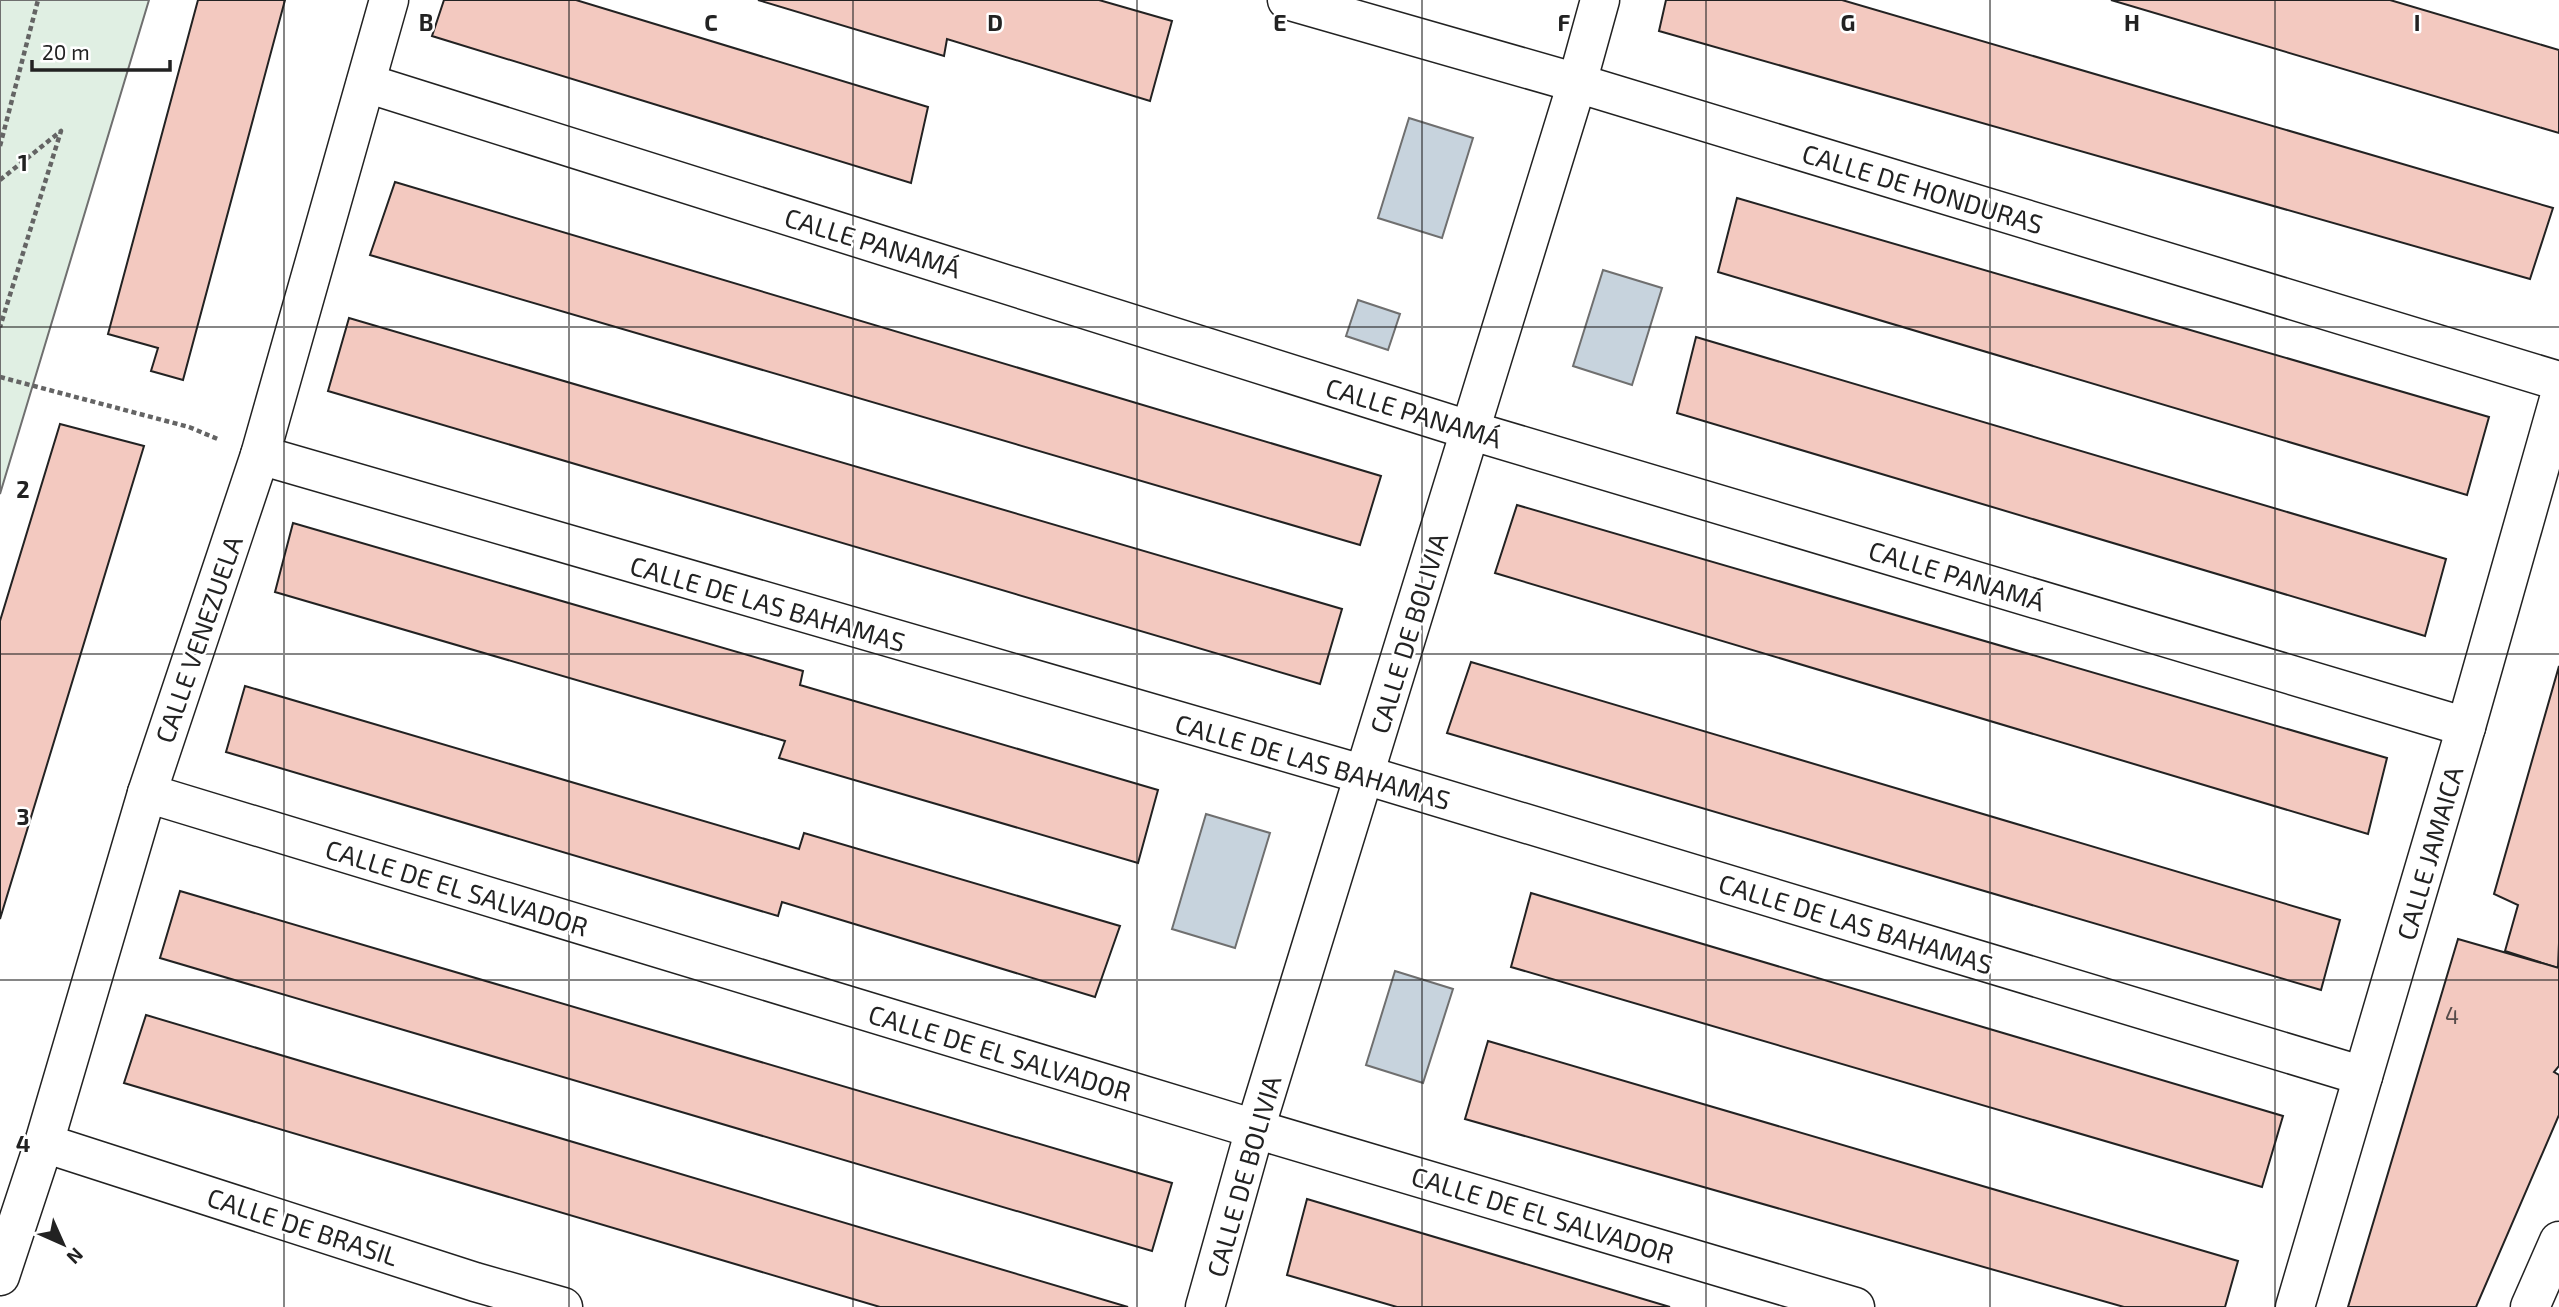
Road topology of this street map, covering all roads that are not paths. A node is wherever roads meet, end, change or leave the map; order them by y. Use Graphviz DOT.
graph roads {
  1 [pos="389,0"];
  2 [pos="1287,0"];
  3 [pos="1600,0"];
  4 [pos="366,83"];
  5 [pos="1577,83"];
  6 [pos="2559,381"];
  7 [pos="2559,399"];
  8 [pos="1469,430"];
  9 [pos="260,456"];
  10 [pos="2466,727"];
  11 [pos="1365,775"];
  12 [pos="146,793"];
  13 [pos="2363,1076"];
  14 [pos="1255,1129"];
  15 [pos="44,1143"];
  16 [pos="2559,1241"];
  17 [pos="0,1276"];
  18 [pos="471,1294"];
  19 [pos="563,1307"];
  20 [pos="1205,1307"];
  21 [pos="1855,1307"];
  22 [pos="2295,1307"];
  23 [pos="2530,1307"];
  1 -- 4 [label="street, CALLE VENEZUELA"];
  2 -- 5 [label="street, CALLE DE HONDURAS"];
  3 -- 5 [label="street, CALLE DE BOLIVIA"];
  4 -- 8 [label="street, CALLE PANAMÁ"];
  4 -- 9 [label="street, CALLE VENEZUELA"];
  5 -- 6 [label="street, CALLE DE HONDURAS"];
  5 -- 8 [label="street, CALLE DE BOLIVIA"];
  7 -- 10 [label="street, CALLE JAMAICA"];
  8 -- 10 [label="street, CALLE PANAMÁ"];
  8 -- 11 [label="street, CALLE DE BOLIVIA"];
  9 -- 11 [label="street, CALLE DE LAS BAHAMAS"];
  9 -- 12 [label="street, CALLE VENEZUELA"];
  10 -- 13 [label="street, CALLE JAMAICA"];
  11 -- 13 [label="street, CALLE DE LAS BAHAMAS"];
  11 -- 14 [label="street, CALLE DE BOLIVIA"];
  12 -- 14 [label="street, CALLE DE EL SALVADOR"];
  12 -- 15 [label="street, CALLE VENEZUELA"];
  13 -- 22 [label="street, CALLE JAMAICA"];
  14 -- 20 [label="street, CALLE DE BOLIVIA"];
  14 -- 21 [label="street, CALLE DE EL SALVADOR"];
  15 -- 17 [label="street, CALLE VENEZUELA"];
  15 -- 18 [label="street, CALLE DE BRASIL"];
  16 -- 23 [label="street"];
  18 -- 19 [label="street, CALLE DE BRASIL"];
}
